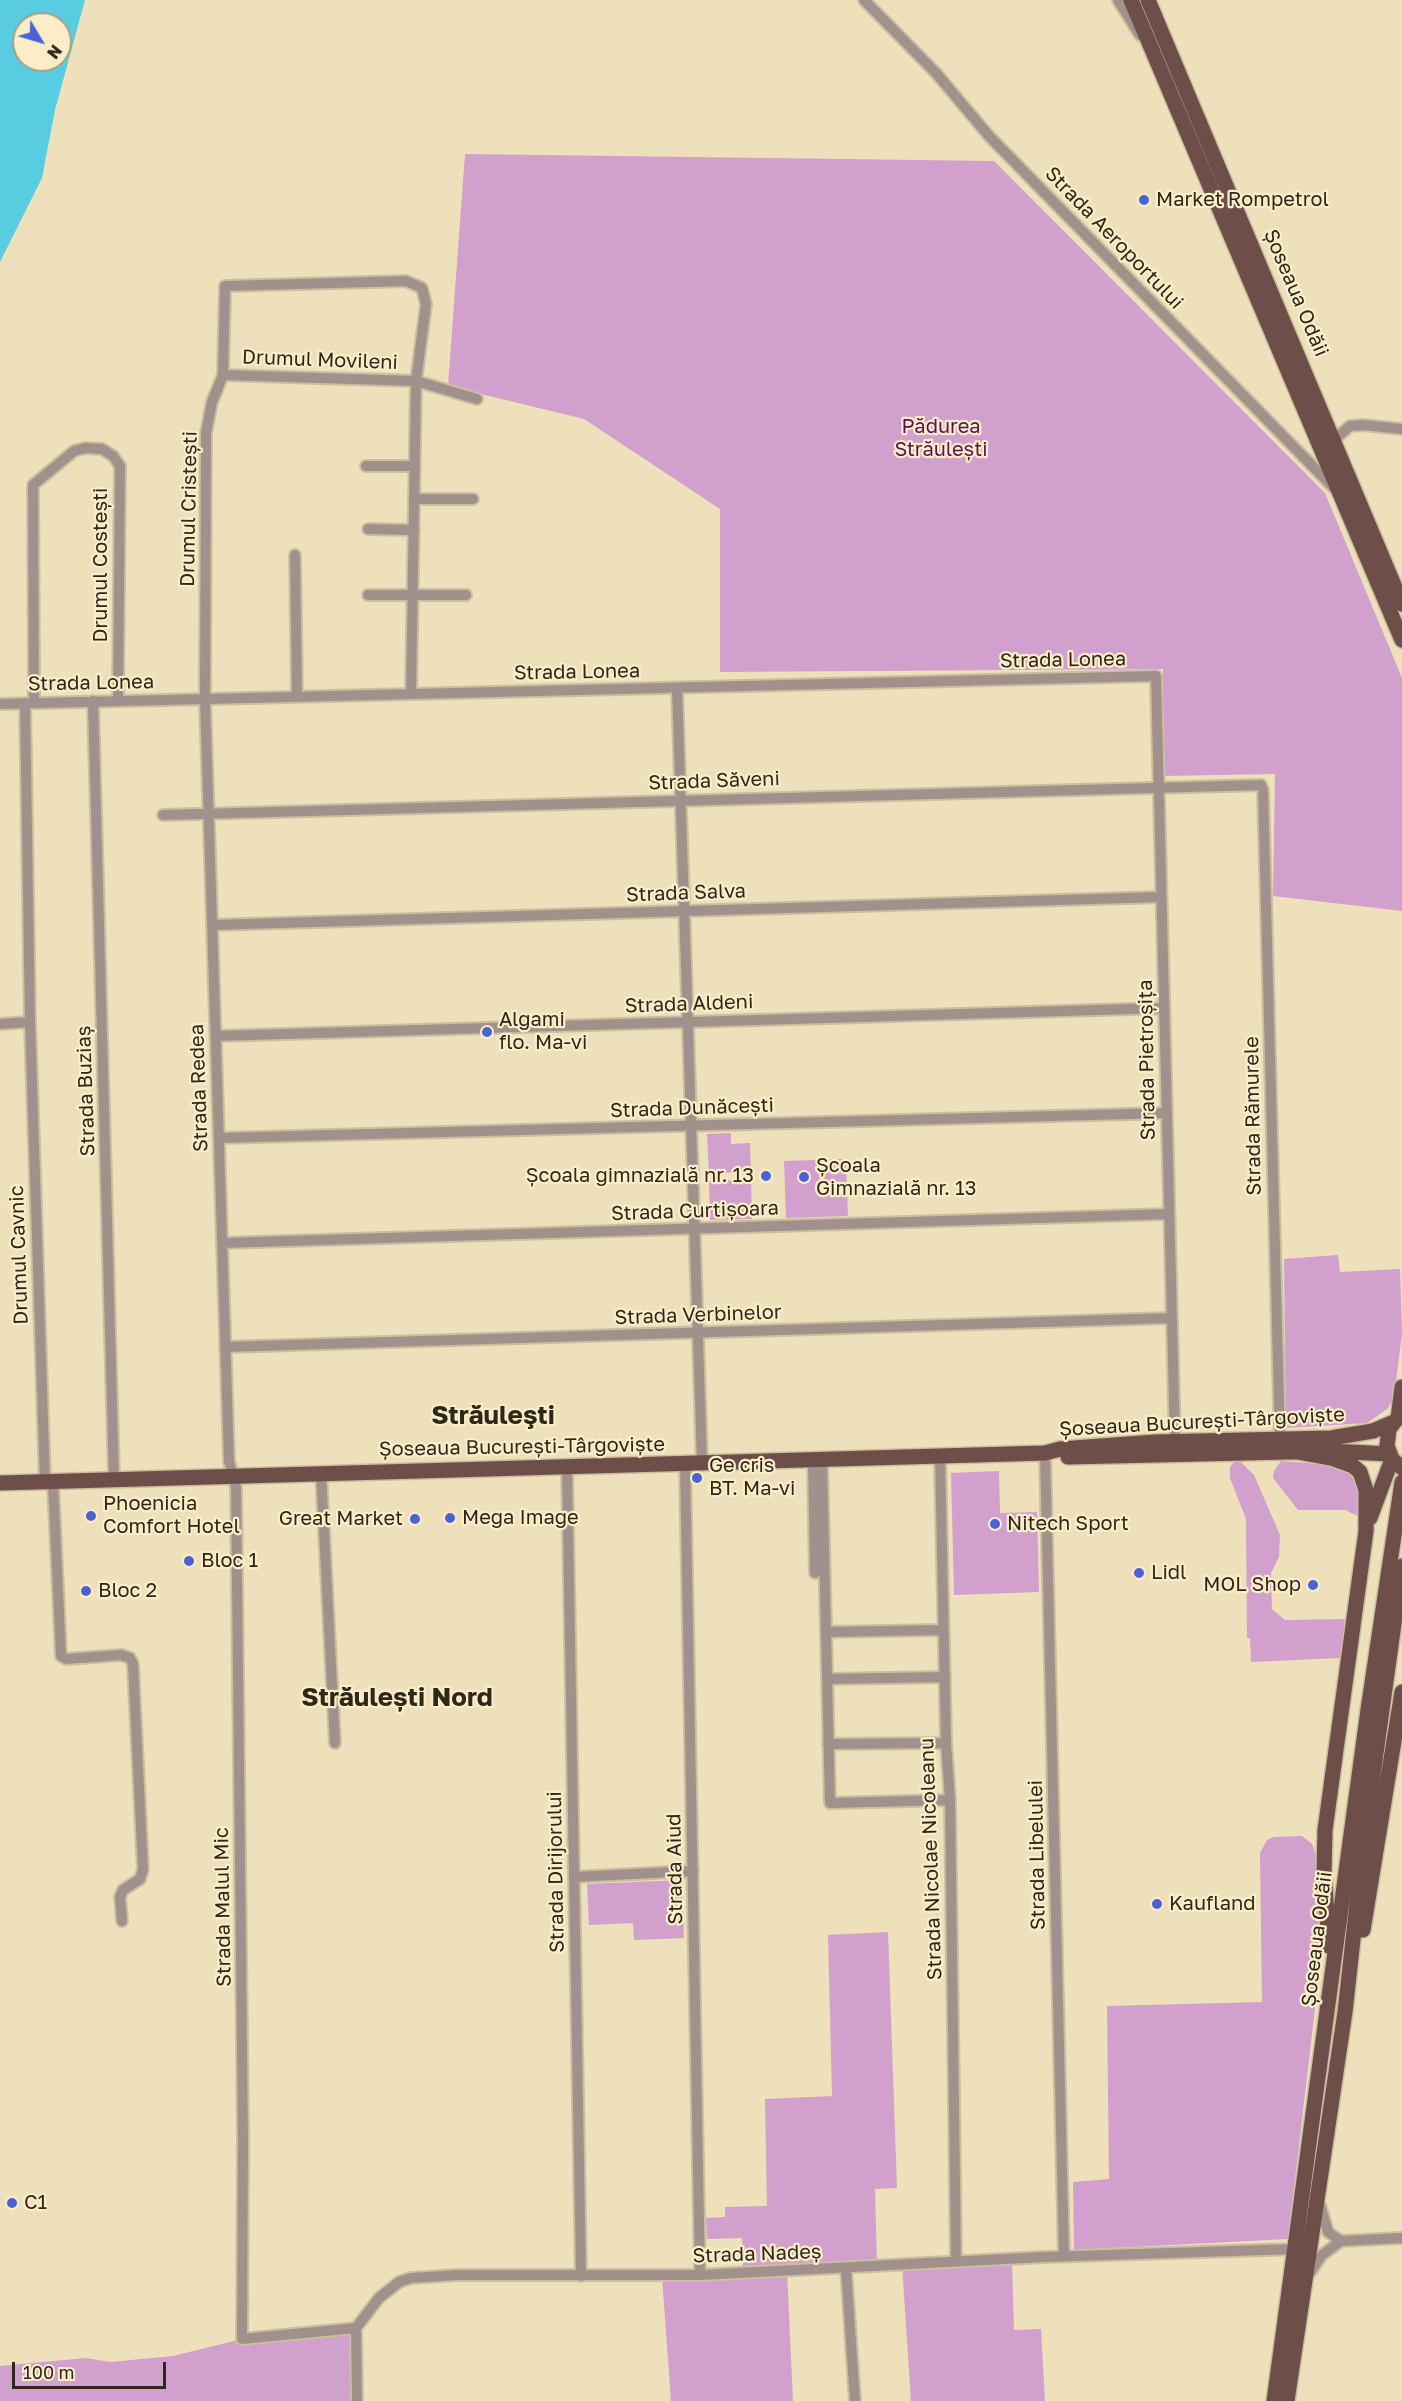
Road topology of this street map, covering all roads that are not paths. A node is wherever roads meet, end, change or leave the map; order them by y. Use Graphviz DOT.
graph roads {
  1 [pos="864,0"];
  2 [pos="1118,0"];
  3 [pos="1131,0"];
  4 [pos="1148,0"];
  5 [pos="1156,59"];
  6 [pos="223,375"];
  7 [pos="416,381"];
  8 [pos="477,399"];
  9 [pos="1402,429"];
  10 [pos="1334,440"];
  11 [pos="366,466"];
  12 [pos="415,466"];
  13 [pos="33,485"];
  14 [pos="1342,496"];
  15 [pos="414,499"];
  16 [pos="473,499"];
  17 [pos="368,529"];
  18 [pos="414,530"];
  19 [pos="295,555"];
  20 [pos="1399,588"];
  21 [pos="413,594"];
  22 [pos="368,595"];
  23 [pos="466,595"];
  24 [pos="1402,604"];
  25 [pos="1402,640"];
  26 [pos="1155,676"];
  27 [pos="677,688"];
  28 [pos="411,694"];
  29 [pos="297,696"];
  30 [pos="206,699"];
  31 [pos="93,701"];
  32 [pos="118,701"];
  33 [pos="29,703"];
  34 [pos="0,704"];
  35 [pos="1158,786"];
  36 [pos="1263,790"];
  37 [pos="680,800"];
  38 [pos="209,814"];
  39 [pos="163,815"];
  40 [pos="1161,897"];
  41 [pos="684,911"];
  42 [pos="212,925"];
  43 [pos="1164,1008"];
  44 [pos="30,1022"];
  45 [pos="688,1022"];
  46 [pos="0,1024"];
  47 [pos="216,1036"];
  48 [pos="1167,1113"];
  49 [pos="691,1126"];
  50 [pos="219,1138"];
  51 [pos="1169,1214"];
  52 [pos="694,1229"];
  53 [pos="222,1243"];
  54 [pos="1172,1318"];
  55 [pos="698,1333"];
  56 [pos="225,1347"];
  57 [pos="1402,1387"];
  58 [pos="1398,1419"];
  59 [pos="1280,1440"];
  60 [pos="1175,1442"];
  61 [pos="1293,1451"];
  62 [pos="1045,1453"];
  63 [pos="940,1457"];
  64 [pos="818,1460"];
  65 [pos="1394,1460"];
  66 [pos="702,1463"];
  67 [pos="685,1464"];
  68 [pos="567,1467"];
  69 [pos="321,1473"];
  70 [pos="232,1476"];
  71 [pos="114,1479"];
  72 [pos="49,1482"];
  73 [pos="1402,1482"];
  74 [pos="0,1483"];
  75 [pos="1366,1531"];
  76 [pos="1402,1566"];
  77 [pos="815,1573"];
  78 [pos="943,1630"];
  79 [pos="826,1632"];
  80 [pos="945,1677"];
  81 [pos="827,1679"];
  82 [pos="1402,1692"];
  83 [pos="335,1743"];
  84 [pos="946,1743"];
  85 [pos="828,1744"];
  86 [pos="950,1800"];
  87 [pos="693,1871"];
  88 [pos="574,1876"];
  89 [pos="122,1921"];
  90 [pos="1328,2012"];
  91 [pos="1345,2012"];
  92 [pos="1318,2189"];
  93 [pos="1402,2238"];
  94 [pos="1341,2241"];
  95 [pos="1296,2249"];
  96 [pos="1064,2256"];
  97 [pos="956,2260"];
  98 [pos="846,2268"];
  99 [pos="700,2275"];
  100 [pos="581,2276"];
  101 [pos="1305,2281"];
  102 [pos="356,2328"];
  103 [pos="357,2401"];
  104 [pos="855,2401"];
  105 [pos="1274,2401"];
  106 [pos="1287,2401"];
  1 -- 14 [label="street, Strada Aeroportului"];
  2 -- 5 [label="street, Șoseaua Odăii"];
  3 -- 5 [label="main road, Șoseaua Odăii"];
  4 -- 10 [label="main road, Șoseaua Odăii"];
  5 -- 14 [label="main road, Șoseaua Odăii"];
  6 -- 7 [label="street, Drumul Movileni"];
  6 -- 7 [label="street, Drumul Cristești"];
  6 -- 30 [label="street, Drumul Cristești"];
  7 -- 8 [label="street, Drumul Movileni"];
  7 -- 12 [label="street"];
  9 -- 10 [label="street"];
  10 -- 20 [label="main road, Șoseaua Odăii"];
  11 -- 12 [label="street"];
  12 -- 15 [label="street"];
  13 -- 32 [label="street, Drumul Costești"];
  13 -- 33 [label="street, Drumul Cavnic"];
  14 -- 25 [label="main road, Șoseaua Odăii"];
  15 -- 16 [label="street"];
  15 -- 18 [label="street"];
  17 -- 18 [label="street"];
  18 -- 21 [label="street"];
  19 -- 29 [label="street"];
  20 -- 24 [label="main road, Șoseaua Odăii"];
  21 -- 22 [label="street"];
  21 -- 23 [label="street"];
  21 -- 28 [label="street"];
  26 -- 27 [label="street, Strada Lonea"];
  26 -- 35 [label="street, Strada Pietroșița"];
  27 -- 28 [label="street, Strada Lonea"];
  27 -- 37 [label="street"];
  28 -- 29 [label="street, Strada Lonea"];
  29 -- 30 [label="street, Strada Lonea"];
  30 -- 32 [label="street, Strada Lonea"];
  30 -- 38 [label="street, Strada Redea"];
  31 -- 32 [label="street, Strada Lonea"];
  31 -- 33 [label="street, Strada Lonea"];
  31 -- 71 [label="street, Strada Buziaș"];
  33 -- 34 [label="street, Strada Lonea"];
  33 -- 44 [label="street, Drumul Cavnic"];
  35 -- 36 [label="street, Strada Săveni"];
  35 -- 37 [label="street, Strada Săveni"];
  35 -- 40 [label="street, Strada Pietroșița"];
  36 -- 59 [label="street, Strada Rămurele"];
  37 -- 38 [label="street, Strada Săveni"];
  37 -- 41 [label="street"];
  38 -- 39 [label="street, Strada Săveni"];
  38 -- 42 [label="street, Strada Redea"];
  40 -- 41 [label="street, Strada Salva"];
  40 -- 43 [label="street, Strada Pietroșița"];
  41 -- 42 [label="street, Strada Salva"];
  41 -- 45 [label="street"];
  42 -- 47 [label="street, Strada Redea"];
  43 -- 45 [label="street, Strada Aldeni"];
  43 -- 48 [label="street, Strada Pietroșița"];
  44 -- 46 [label="street"];
  44 -- 72 [label="street, Drumul Cavnic"];
  45 -- 47 [label="street, Strada Aldeni"];
  45 -- 49 [label="street"];
  47 -- 50 [label="street, Strada Redea"];
  48 -- 49 [label="street, Strada Dunăcești"];
  48 -- 51 [label="street, Strada Pietroșița"];
  49 -- 50 [label="street, Strada Dunăcești"];
  49 -- 52 [label="street"];
  50 -- 53 [label="street, Strada Redea"];
  51 -- 52 [label="street, Strada Curtișoara"];
  51 -- 54 [label="street, Strada Pietroșița"];
  52 -- 53 [label="street, Strada Curtișoara"];
  52 -- 55 [label="street"];
  53 -- 56 [label="street, Strada Redea"];
  54 -- 55 [label="street, Strada Verbinelor"];
  54 -- 60 [label="street, Strada Pietroșița"];
  55 -- 56 [label="street, Strada Verbinelor"];
  55 -- 66 [label="street"];
  56 -- 70 [label="street, Strada Redea"];
  57 -- 58 [label="main road"];
  58 -- 59 [label="main road, Șoseaua București-Târgoviște"];
  58 -- 65 [label="main road"];
  59 -- 60 [label="main road, Șoseaua București-Târgoviște"];
  60 -- 62 [label="main road, Șoseaua București-Târgoviște"];
  61 -- 62 [label="main road, Șoseaua București-Târgoviște"];
  61 -- 65 [label="main road, Șoseaua București-Târgoviște"];
  61 -- 75 [label="main road"];
  62 -- 63 [label="main road, Șoseaua București-Târgoviște"];
  62 -- 96 [label="street, Strada Libelulei"];
  63 -- 64 [label="main road, Șoseaua București-Târgoviște"];
  63 -- 78 [label="street, Strada Nicolae Nicoleanu"];
  64 -- 66 [label="main road, Șoseaua București-Târgoviște"];
  64 -- 77 [label="street"];
  64 -- 79 [label="street"];
  65 -- 75 [label="main road"];
  66 -- 67 [label="main road, Șoseaua București-Târgoviște"];
  67 -- 68 [label="main road, Șoseaua București-Târgoviște"];
  67 -- 87 [label="street, Strada Aiud"];
  68 -- 69 [label="main road, Șoseaua București-Târgoviște"];
  68 -- 88 [label="street, Strada Dirijorului"];
  69 -- 70 [label="main road, Șoseaua București-Târgoviște"];
  69 -- 83 [label="street"];
  70 -- 71 [label="main road, Șoseaua București-Târgoviște"];
  70 -- 102 [label="street, Strada Malul Mic"];
  71 -- 72 [label="main road, Șoseaua București-Târgoviște"];
  72 -- 74 [label="main road, Șoseaua București-Târgoviște"];
  72 -- 89 [label="street, Drumul Cavnic"];
  73 -- 90 [label="main road, Șoseaua Odăii"];
  75 -- 90 [label="main road"];
  76 -- 91 [label="main road, Șoseaua Odăii"];
  78 -- 79 [label="street"];
  78 -- 80 [label="street, Strada Nicolae Nicoleanu"];
  79 -- 81 [label="street"];
  80 -- 81 [label="street"];
  80 -- 84 [label="street, Strada Nicolae Nicoleanu"];
  81 -- 85 [label="street"];
  82 -- 91 [label="main road"];
  84 -- 85 [label="street"];
  84 -- 86 [label="street, Strada Nicolae Nicoleanu"];
  85 -- 86 [label="street"];
  86 -- 97 [label="street, Strada Nicolae Nicoleanu"];
  87 -- 88 [label="street"];
  87 -- 99 [label="street, Strada Aiud"];
  88 -- 100 [label="street, Strada Dirijorului"];
  90 -- 95 [label="main road, Șoseaua Odăii"];
  91 -- 92 [label="main road, Șoseaua Odăii"];
  92 -- 94 [label="street"];
  92 -- 101 [label="main road, Șoseaua Odăii"];
  93 -- 94 [label="street"];
  94 -- 101 [label="street"];
  95 -- 96 [label="street, Strada Nadeș"];
  95 -- 105 [label="main road, Șoseaua Odăii"];
  96 -- 97 [label="street, Strada Nadeș"];
  97 -- 98 [label="street, Strada Nadeș"];
  98 -- 99 [label="street, Strada Nadeș"];
  98 -- 104 [label="street"];
  99 -- 100 [label="street, Strada Nadeș"];
  100 -- 102 [label="street, Strada Nadeș"];
  101 -- 106 [label="main road, Șoseaua Odăii"];
  102 -- 103 [label="street"];
}
